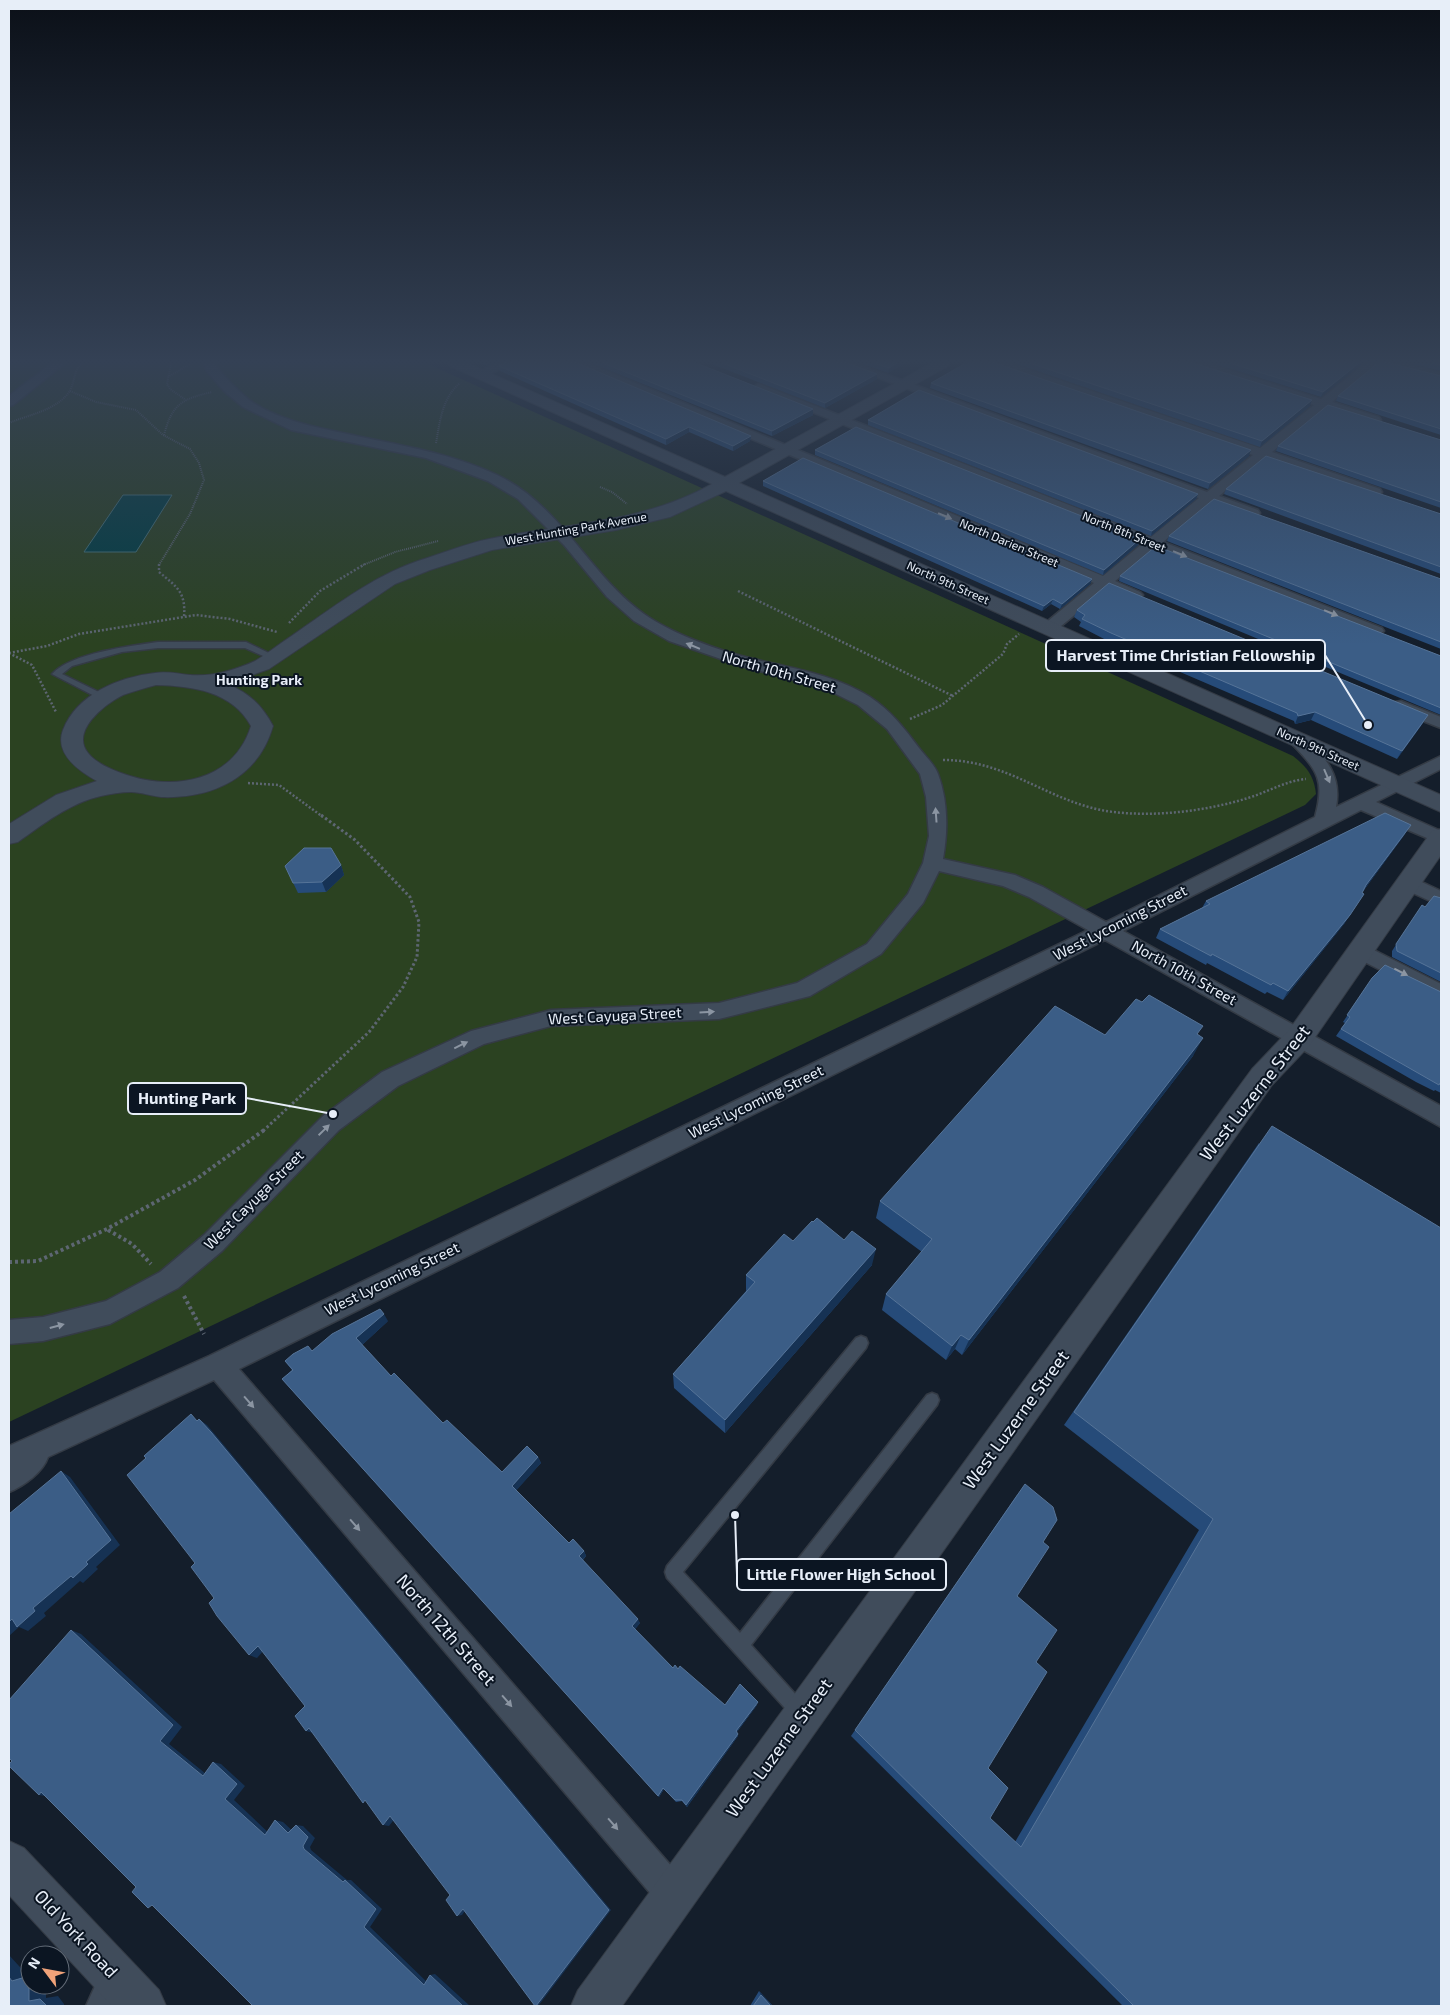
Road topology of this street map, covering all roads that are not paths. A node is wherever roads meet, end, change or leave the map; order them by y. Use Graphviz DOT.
graph roads {
  1 [pos="430,457"];
  2 [pos="663,457"];
  3 [pos="777,457"];
  4 [pos="802,457"];
  5 [pos="935,457"];
  6 [pos="1102,457"];
  7 [pos="1257,457"];
  8 [pos="1274,457"];
  9 [pos="725,485"];
  10 [pos="1385,495"];
  11 [pos="1210,497"];
  12 [pos="1265,517"];
  13 [pos="560,532"];
  14 [pos="1153,543"];
  15 [pos="1105,583"];
  16 [pos="1145,600"];
  17 [pos="1049,628"];
  18 [pos="1386,635"];
  19 [pos="268,661"];
  20 [pos="196,681"];
  21 [pos="102,697"];
  22 [pos="1387,700"];
  23 [pos="250,706"];
  24 [pos="1441,722"];
  25 [pos="1299,741"];
  26 [pos="82,760"];
  27 [pos="1441,762"];
  28 [pos="1395,783"];
  29 [pos="129,785"];
  30 [pos="1359,802"];
  31 [pos="1441,804"];
  32 [pos="50,808"];
  33 [pos="1324,819"];
  34 [pos="9,836"];
  35 [pos="1441,837"];
  36 [pos="933,863"];
  37 [pos="1409,883"];
  38 [pos="1441,899"];
  39 [pos="1107,930"];
  40 [pos="1360,951"];
  41 [pos="1441,993"];
  42 [pos="1299,1038"];
  43 [pos="1441,1117"];
  44 [pos="9,1332"];
  45 [pos="861,1343"];
  46 [pos="218,1365"];
  47 [pos="932,1400"];
  48 [pos="67,1433"];
  49 [pos="9,1460"];
  50 [pos="9,1478"];
  51 [pos="740,1646"];
  52 [pos="803,1715"];
  53 [pos="9,1863"];
  54 [pos="674,1895"];
  55 [pos="121,1997"];
  56 [pos="594,2006"];
  1 -- 13 [label="street, North 10th Street"];
  2 -- 9 [label="street, North 9th Street"];
  3 -- 9 [label="street, West Hunting Park Avenue"];
  4 -- 15 [label="street, North Darien Street, one-way"];
  5 -- 14 [label="street, North 8th Street"];
  6 -- 11 [label="street"];
  7 -- 11 [label="street"];
  8 -- 10 [label="street"];
  9 -- 13 [label="street, West Hunting Park Avenue"];
  9 -- 17 [label="street, North 9th Street"];
  11 -- 12 [label="street"];
  11 -- 14 [label="street"];
  13 -- 19 [label="street, West Hunting Park Avenue"];
  36 -- 13 [label="street, North 10th Street, one-way"];
  14 -- 15 [label="street"];
  14 -- 18 [label="street, North 8th Street, one-way"];
  15 -- 16 [label="street, North Darien Street"];
  15 -- 17 [label="street"];
  17 -- 25 [label="street, North 9th Street"];
  19 -- 20 [label="street, West Hunting Park Avenue"];
  19 -- 21 [label="lane"];
  19 -- 23 [label="street, West Hunting Park Avenue"];
  20 -- 21 [label="street, West Hunting Park Avenue"];
  20 -- 23 [label="street, West Hunting Park Avenue"];
  21 -- 26 [label="street, West Hunting Park Avenue"];
  22 -- 24 [label="street"];
  23 -- 29 [label="street, West Hunting Park Avenue"];
  25 -- 28 [label="street, North 9th Street"];
  25 -- 33 [label="street, one-way"];
  26 -- 29 [label="street, West Hunting Park Avenue"];
  26 -- 32 [label="street, West Hunting Park Avenue"];
  27 -- 28 [label="street, West Lycoming Street"];
  28 -- 30 [label="street, West Lycoming Street"];
  28 -- 31 [label="street, North 9th Street"];
  29 -- 32 [label="street, West Hunting Park Avenue"];
  30 -- 33 [label="street, West Lycoming Street"];
  30 -- 35 [label="street"];
  32 -- 34 [label="street, West Hunting Park Avenue"];
  33 -- 39 [label="street, West Lycoming Street"];
  35 -- 37 [label="street, West Luzerne Street"];
  36 -- 39 [label="street, North 10th Street"];
  44 -- 36 [label="street, West Cayuga Street, one-way"];
  37 -- 38 [label="street"];
  37 -- 40 [label="street, West Luzerne Street"];
  39 -- 42 [label="street, North 10th Street"];
  39 -- 46 [label="street, West Lycoming Street"];
  40 -- 41 [label="street, one-way"];
  40 -- 42 [label="street, West Luzerne Street"];
  42 -- 43 [label="street, North 10th Street"];
  42 -- 52 [label="street, West Luzerne Street"];
  45 -- 51 [label="lane"];
  46 -- 48 [label="street, West Lycoming Street"];
  46 -- 54 [label="street, North 12th Street, one-way"];
  47 -- 51 [label="lane"];
  48 -- 49 [label="street, West Lycoming Street"];
  48 -- 50 [label="street, West Lycoming Street"];
  51 -- 52 [label="lane"];
  52 -- 54 [label="street, West Luzerne Street"];
  53 -- 55 [label="street, Old York Road"];
  54 -- 56 [label="street, West Luzerne Street"];
}
